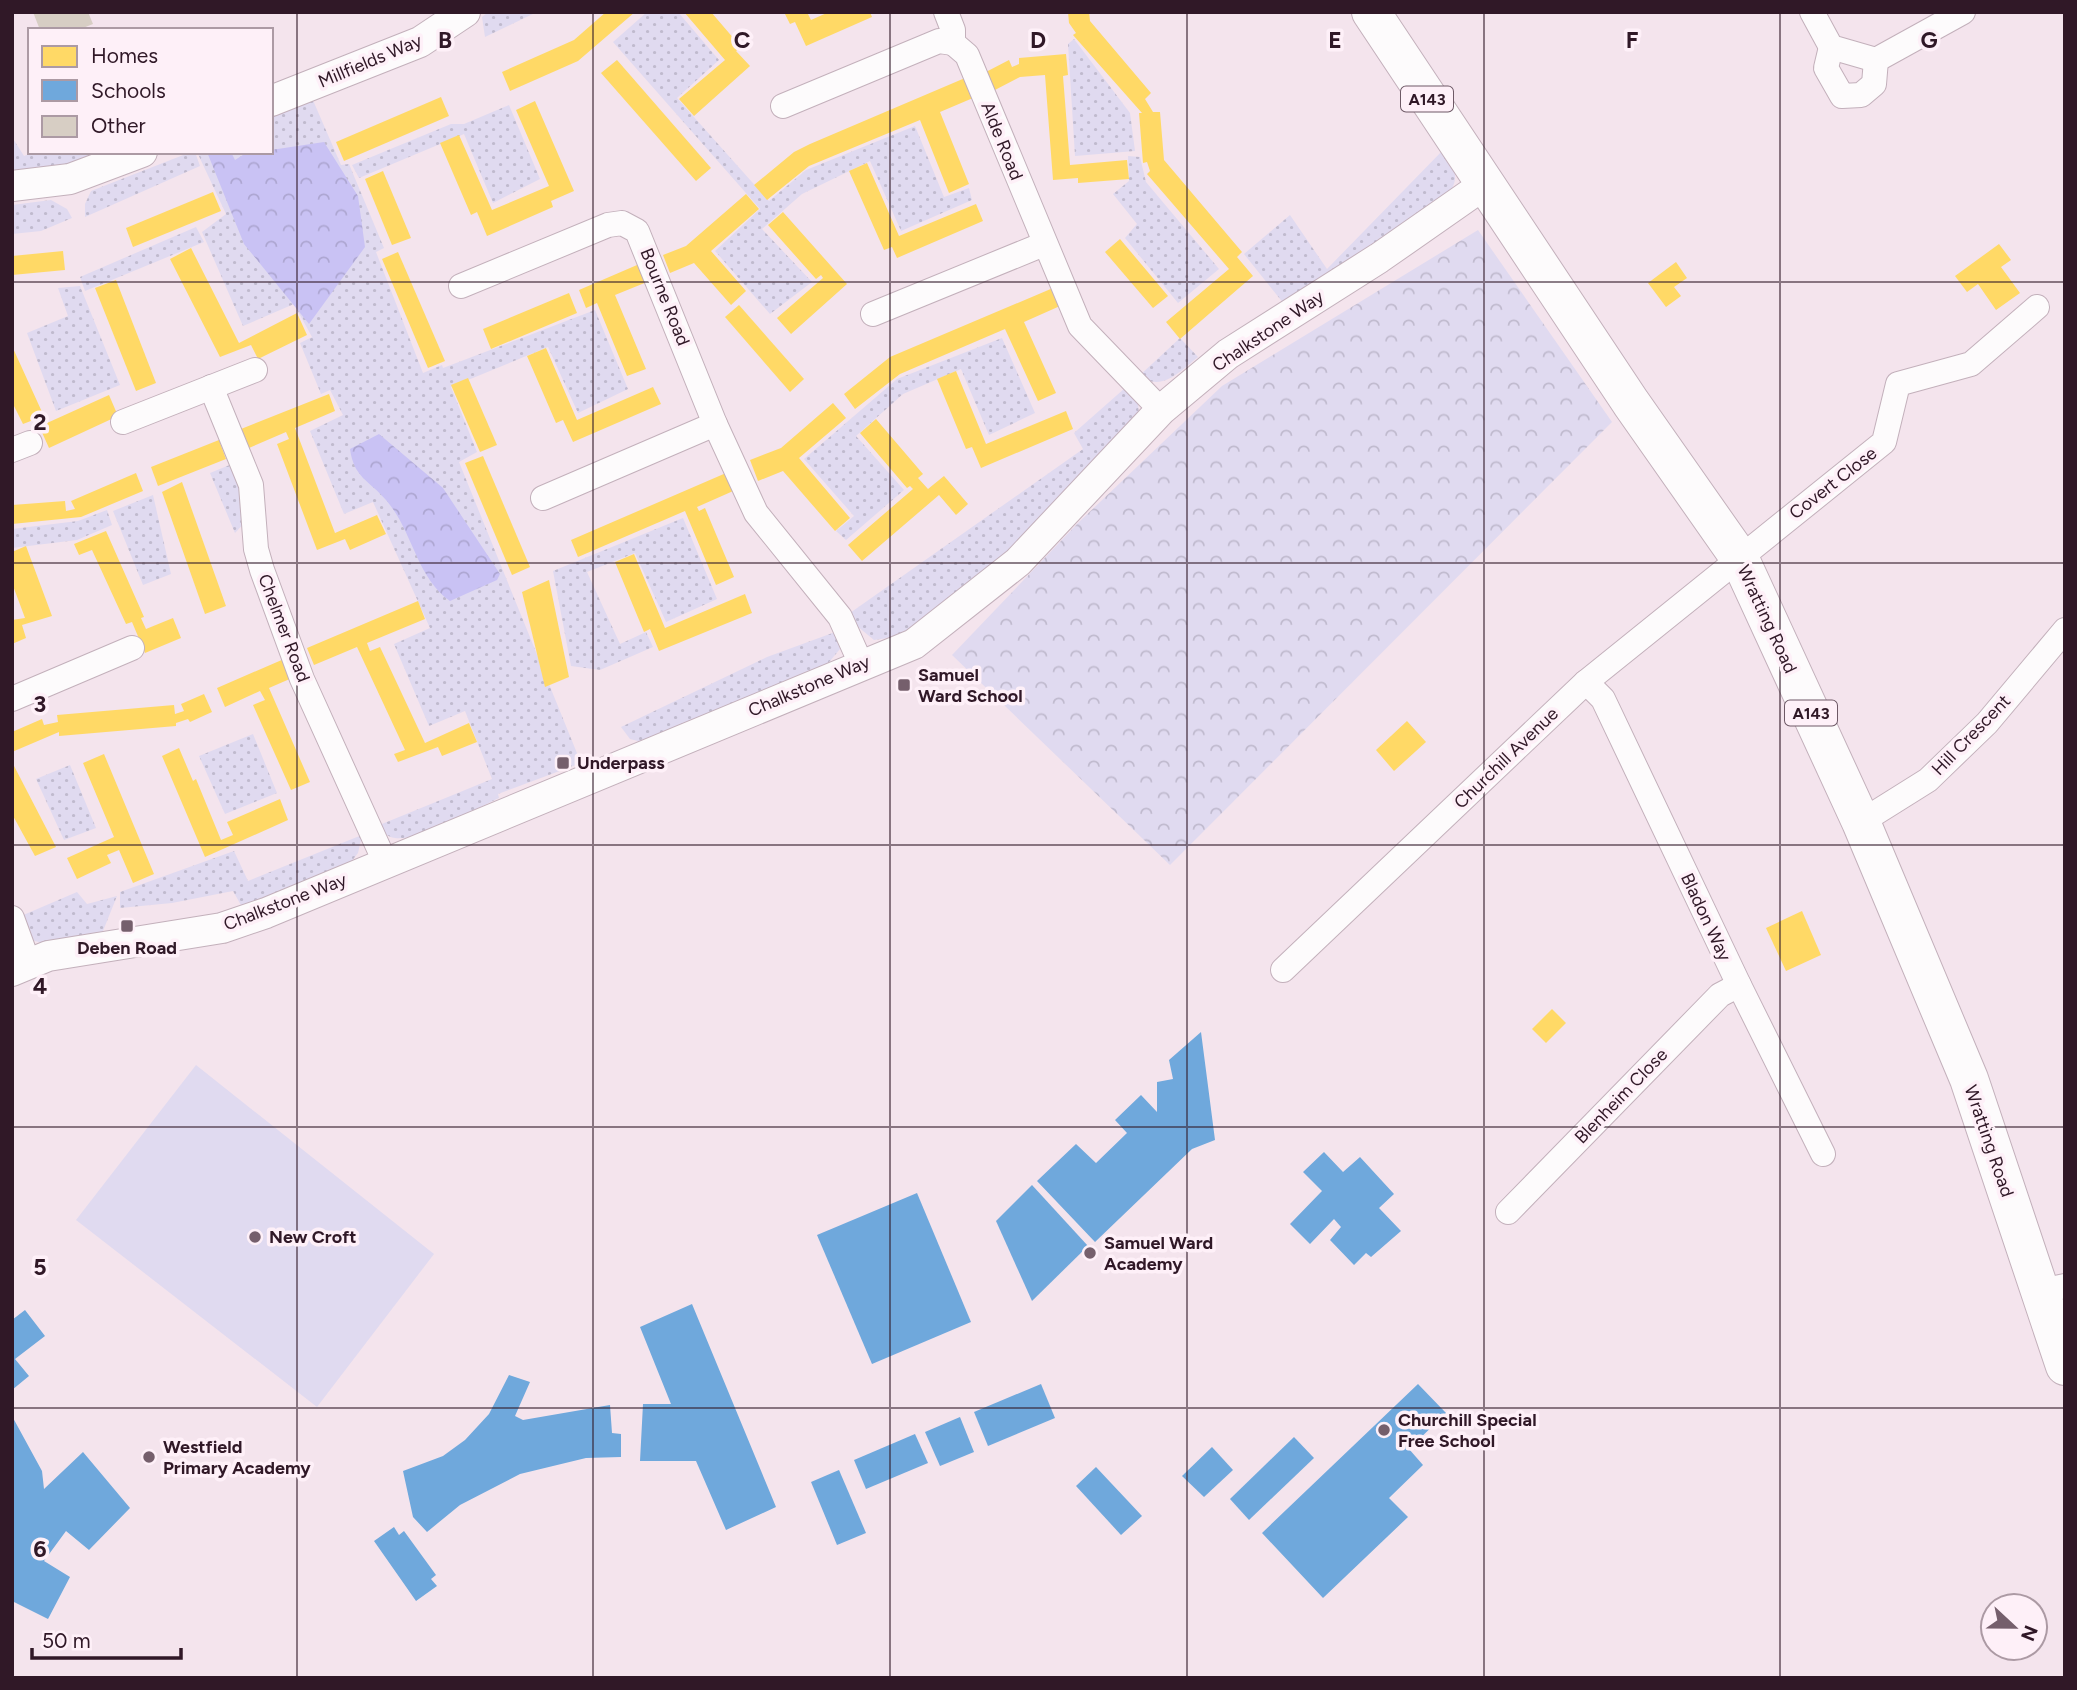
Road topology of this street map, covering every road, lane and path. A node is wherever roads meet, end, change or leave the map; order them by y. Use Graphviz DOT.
graph roads {
  1 [pos="465,12"];
  2 [pos="946,12"];
  3 [pos="1812,12"];
  4 [pos="1963,12"];
  5 [pos="1372,13"];
  6 [pos="953,43"];
  7 [pos="1831,47"];
  8 [pos="1876,60"];
  9 [pos="273,100"];
  10 [pos="783,106"];
  11 [pos="137,154"];
  12 [pos="1485,184"];
  13 [pos="12,187"];
  14 [pos="1044,244"];
  15 [pos="461,286"];
  16 [pos="2037,307"];
  17 [pos="873,314"];
  18 [pos="255,370"];
  19 [pos="211,387"];
  20 [pos="1161,410"];
  21 [pos="123,422"];
  22 [pos="715,424"];
  23 [pos="543,498"];
  24 [pos="1739,558"];
  25 [pos="2065,630"];
  26 [pos="132,648"];
  27 [pos="861,664"];
  28 [pos="1586,682"];
  29 [pos="12,699"];
  30 [pos="1861,822"];
  31 [pos="385,862"];
  32 [pos="12,918"];
  33 [pos="20,967"];
  34 [pos="1283,970"];
  35 [pos="1739,985"];
  36 [pos="1824,1154"];
  37 [pos="1508,1212"];
  38 [pos="2053,1289"];
  39 [pos="2065,1366"];
  1 -- 9 [label="street, Millfields Way"];
  2 -- 6 [label="street, Alde Road"];
  3 -- 7 [label="street"];
  4 -- 8 [label="street"];
  5 -- 12 [label="main road, Wratting Road / A143"];
  6 -- 10 [label="street"];
  6 -- 14 [label="street, Alde Road"];
  7 -- 8 [label="street"];
  7 -- 8 [label="street"];
  11 -- 13 [label="street"];
  12 -- 20 [label="street, Chalkstone Way"];
  12 -- 24 [label="main road, Wratting Road / A143"];
  14 -- 17 [label="street"];
  14 -- 20 [label="street, Alde Road"];
  15 -- 22 [label="street, Bourne Road"];
  16 -- 24 [label="street, Covert Close"];
  18 -- 19 [label="street"];
  19 -- 21 [label="street"];
  19 -- 31 [label="street, Chelmer Road"];
  20 -- 27 [label="street, Chalkstone Way"];
  22 -- 23 [label="street"];
  22 -- 27 [label="street, Bourne Road"];
  24 -- 28 [label="street, Churchill Avenue"];
  24 -- 30 [label="main road, Wratting Road / A143"];
  25 -- 30 [label="street, Hill Crescent"];
  26 -- 29 [label="street"];
  27 -- 31 [label="street, Chalkstone Way"];
  28 -- 34 [label="street, Churchill Avenue"];
  28 -- 35 [label="street, Bladon Way"];
  30 -- 38 [label="main road, Wratting Road / A143"];
  31 -- 33 [label="street, Chalkstone Way"];
  32 -- 33 [label="street"];
  35 -- 36 [label="street, Bladon Way"];
  35 -- 37 [label="street, Blenheim Close"];
  38 -- 39 [label="main road, A143"];
}
